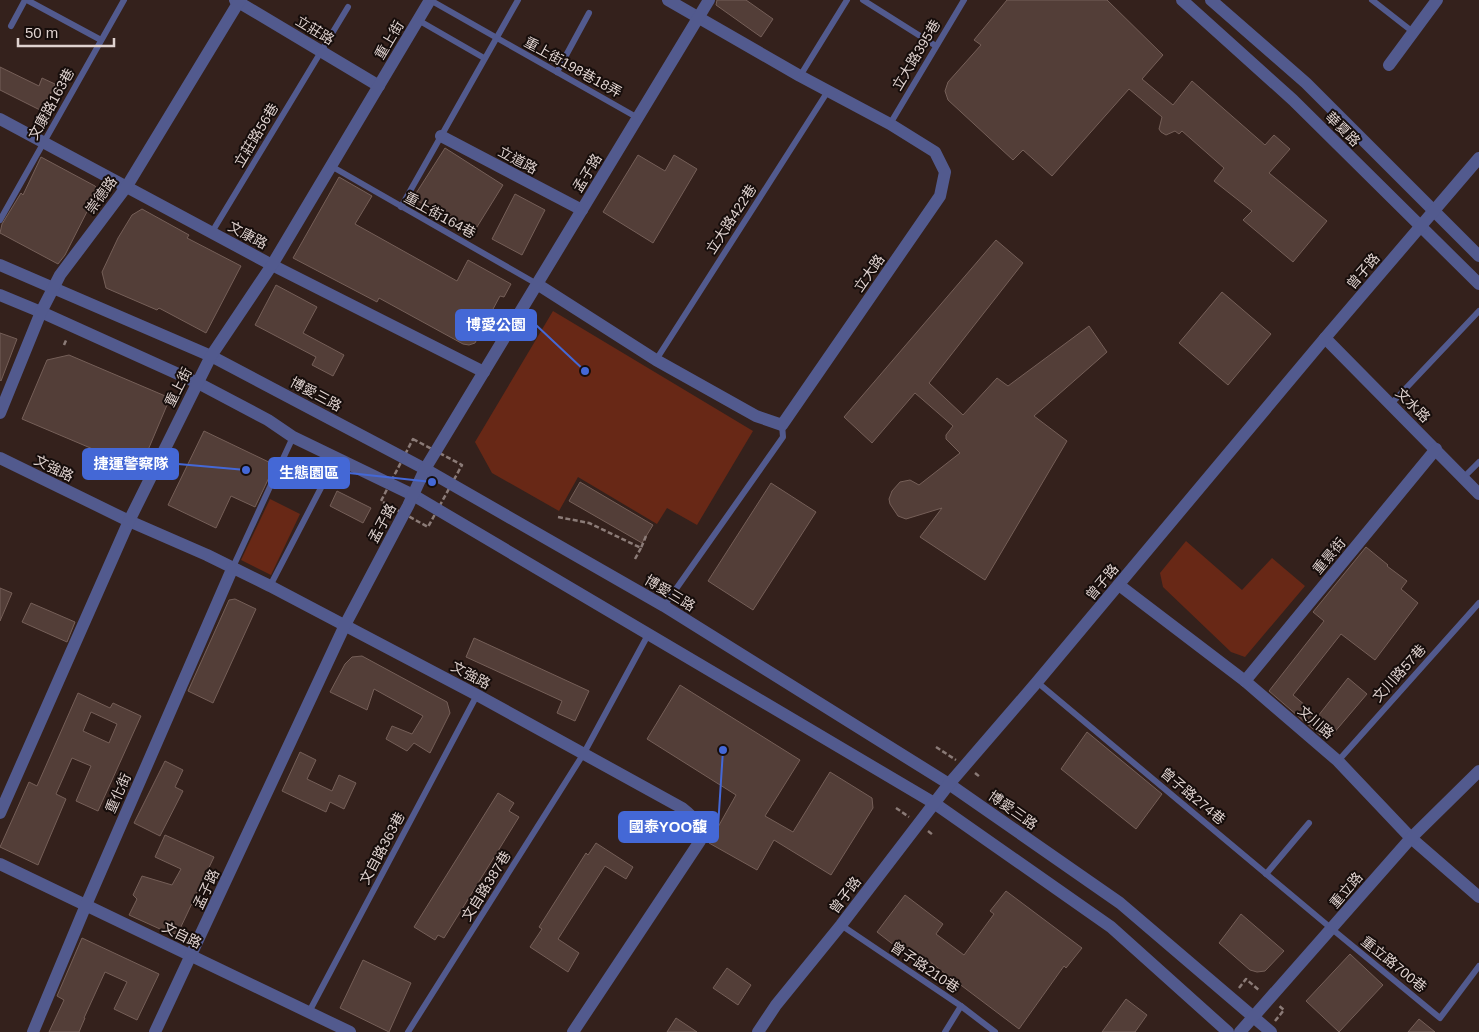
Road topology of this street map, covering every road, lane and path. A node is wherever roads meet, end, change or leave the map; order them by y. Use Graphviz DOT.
graph roads {
  1 [pos="26,0"];
  2 [pos="124,0"];
  3 [pos="430,0"];
  4 [pos="518,0"];
  5 [pos="668,0"];
  6 [pos="709,0"];
  7 [pos="846,0"];
  8 [pos="863,0"];
  9 [pos="964,0"];
  10 [pos="1182,0"];
  11 [pos="1211,0"];
  12 [pos="1372,0"];
  13 [pos="1437,0"];
  14 [pos="238,1"];
  15 [pos="348,7"];
  16 [pos="1223,11"];
  17 [pos="589,13"];
  18 [pos="698,18"];
  19 [pos="418,20"];
  20 [pos="11,26"];
  21 [pos="1210,26"];
  22 [pos="1413,32"];
  23 [pos="496,38"];
  24 [pos="100,40"];
  25 [pos="936,46"];
  26 [pos="321,51"];
  27 [pos="484,58"];
  28 [pos="1389,65"];
  29 [pos="557,72"];
  30 [pos="800,76"];
  31 [pos="379,86"];
  32 [pos="828,91"];
  33 [pos="638,118"];
  34 [pos="0,119"];
  35 [pos="890,124"];
  36 [pos="441,136"];
  37 [pos="44,142"];
  38 [pos="1479,158"];
  39 [pos="331,166"];
  40 [pos="127,186"];
  41 [pos="401,207"];
  42 [pos="582,210"];
  43 [pos="1434,211"];
  44 [pos="0,220"];
  45 [pos="1421,227"];
  46 [pos="212,232"];
  47 [pos="1479,256"];
  48 [pos="0,265"];
  49 [pos="272,265"];
  50 [pos="537,284"];
  51 [pos="1479,284"];
  52 [pos="53,288"];
  53 [pos="0,295"];
  54 [pos="1479,311"];
  55 [pos="41,312"];
  56 [pos="1325,338"];
  57 [pos="211,356"];
  58 [pos="656,360"];
  59 [pos="484,372"];
  60 [pos="198,383"];
  61 [pos="1391,404"];
  62 [pos="0,413"];
  63 [pos="782,425"];
  64 [pos="293,437"];
  65 [pos="413,439"];
  66 [pos="1436,450"];
  67 [pos="404,457"];
  68 [pos="0,458"];
  69 [pos="336,459"];
  70 [pos="1479,462"];
  71 [pos="425,468"];
  72 [pos="1463,478"];
  73 [pos="390,484"];
  74 [pos="1479,494"];
  75 [pos="413,495"];
  76 [pos="381,501"];
  77 [pos="558,517"];
  78 [pos="129,521"];
  79 [pos="646,536"];
  80 [pos="641,548"];
  81 [pos="635,559"];
  82 [pos="233,567"];
  83 [pos="1119,585"];
  84 [pos="270,586"];
  85 [pos="1479,603"];
  86 [pos="664,606"];
  87 [pos="345,625"];
  88 [pos="649,633"];
  89 [pos="1245,681"];
  90 [pos="1037,682"];
  91 [pos="477,695"];
  92 [pos="584,753"];
  93 [pos="1338,761"];
  94 [pos="1479,771"];
  95 [pos="949,784"];
  96 [pos="934,803"];
  97 [pos="0,813"];
  98 [pos="1309,823"];
  99 [pos="1411,838"];
  100 [pos="0,864"];
  101 [pos="1266,874"];
  102 [pos="1479,897"];
  103 [pos="86,906"];
  104 [pos="841,925"];
  105 [pos="1332,929"];
  106 [pos="191,956"];
  107 [pos="1479,966"];
  108 [pos="961,1006"];
  109 [pos="309,1012"];
  110 [pos="1254,1017"];
  111 [pos="33,1032"];
  112 [pos="155,1032"];
  113 [pos="350,1032"];
  114 [pos="408,1032"];
  115 [pos="573,1032"];
  116 [pos="758,1032"];
  117 [pos="945,1032"];
  118 [pos="995,1032"];
  119 [pos="1228,1032"];
  120 [pos="1240,1032"];
  121 [pos="1271,1032"];
  1 -- 20 [label="lane"];
  1 -- 24 [label="lane"];
  2 -- 24 [label="lane, 文康路163巷"];
  3 -- 19 [label="street, 重上街"];
  3 -- 23 [label="lane, 重上街198巷18弄"];
  4 -- 23 [label="lane"];
  5 -- 18 [label="street, 立大路"];
  6 -- 18 [label="street, 孟子路"];
  7 -- 30 [label="lane"];
  8 -- 25 [label="lane"];
  9 -- 25 [label="lane, 立大路395巷"];
  10 -- 21 [label="street, 華夏路"];
  11 -- 16 [label="street, 華夏路"];
  12 -- 22 [label="lane"];
  13 -- 22 [label="street"];
  14 -- 26 [label="street, 立莊路"];
  14 -- 40 [label="street, 崇德路"];
  15 -- 26 [label="lane, 立莊路56巷"];
  16 -- 21 [label="street"];
  16 -- 43 [label="street, 華夏路"];
  17 -- 29 [label="lane"];
  18 -- 30 [label="street, 立大路"];
  18 -- 33 [label="street, 孟子路"];
  19 -- 27 [label="lane"];
  19 -- 31 [label="street, 重上街"];
  21 -- 45 [label="street, 華夏路"];
  22 -- 28 [label="street"];
  23 -- 27 [label="lane"];
  23 -- 29 [label="lane, 重上街198巷18弄"];
  24 -- 37 [label="lane, 文康路163巷"];
  25 -- 35 [label="lane, 立大路395巷"];
  26 -- 31 [label="street, 立莊路"];
  26 -- 46 [label="lane, 立莊路56巷"];
  27 -- 36 [label="lane"];
  29 -- 33 [label="lane, 重上街198巷18弄"];
  30 -- 32 [label="street, 立大路"];
  31 -- 39 [label="street, 重上街"];
  32 -- 35 [label="street, 立大路"];
  32 -- 58 [label="lane, 立大路422巷"];
  33 -- 42 [label="street, 孟子路"];
  34 -- 37 [label="street, 文康路"];
  35 -- 63 [label="street, 立大路"];
  36 -- 41 [label="lane"];
  36 -- 42 [label="street, 立道路"];
  37 -- 40 [label="street, 文康路"];
  37 -- 44 [label="lane, 文康路163巷"];
  38 -- 43 [label="street, 曾子路"];
  39 -- 41 [label="lane, 重上街164巷"];
  39 -- 49 [label="street, 重上街"];
  40 -- 46 [label="street, 文康路"];
  40 -- 52 [label="street, 崇德路"];
  41 -- 50 [label="lane, 重上街164巷"];
  42 -- 50 [label="street, 孟子路"];
  43 -- 45 [label="street, 曾子路"];
  43 -- 47 [label="street, 華夏路"];
  45 -- 51 [label="street, 華夏路"];
  45 -- 56 [label="street, 曾子路"];
  46 -- 49 [label="street, 文康路"];
  48 -- 52 [label="street, 博愛三路"];
  49 -- 57 [label="street, 重上街"];
  49 -- 59 [label="street, 文康路"];
  50 -- 58 [label="street"];
  50 -- 59 [label="street, 孟子路"];
  52 -- 55 [label="street, 崇德路"];
  52 -- 57 [label="street, 博愛三路"];
  53 -- 55 [label="street"];
  54 -- 61 [label="lane"];
  55 -- 60 [label="street"];
  55 -- 62 [label="street, 崇德路"];
  56 -- 61 [label="street, 文水路"];
  56 -- 83 [label="street, 曾子路"];
  57 -- 60 [label="street, 重上街"];
  57 -- 67 [label="street, 博愛三路"];
  58 -- 63 [label="street"];
  59 -- 71 [label="street, 孟子路"];
  60 -- 64 [label="street"];
  60 -- 78 [label="street, 重上街"];
  61 -- 66 [label="street, 文水路"];
  63 -- 86 [label="lane"];
  64 -- 69 [label="street"];
  64 -- 82 [label="lane"];
  65 -- 67 [label="path"];
  66 -- 72 [label="street, 文水路"];
  66 -- 89 [label="street, 重景街"];
  67 -- 71 [label="street, 博愛三路"];
  67 -- 73 [label="path"];
  68 -- 78 [label="street, 文強路"];
  69 -- 73 [label="street"];
  69 -- 84 [label="lane"];
  70 -- 72 [label="lane"];
  71 -- 75 [label="street, 孟子路"];
  71 -- 86 [label="street, 博愛三路"];
  72 -- 74 [label="street, 文水路"];
  73 -- 75 [label="street"];
  73 -- 76 [label="path"];
  75 -- 87 [label="street, 孟子路"];
  75 -- 88 [label="street"];
  77 -- 80 [label="path"];
  78 -- 82 [label="street, 文強路"];
  78 -- 97 [label="street, 重上街"];
  79 -- 80 [label="path"];
  80 -- 81 [label="path"];
  82 -- 84 [label="street, 文強路"];
  82 -- 103 [label="street, 重化街"];
  83 -- 89 [label="street, 文川路"];
  83 -- 90 [label="street, 曾子路"];
  84 -- 87 [label="street, 文強路"];
  85 -- 93 [label="lane, 文川路57巷"];
  86 -- 95 [label="street, 博愛三路"];
  87 -- 91 [label="street, 文強路"];
  87 -- 106 [label="street, 孟子路"];
  88 -- 92 [label="lane, 文自路387巷"];
  88 -- 96 [label="street"];
  89 -- 93 [label="street, 文川路"];
  90 -- 95 [label="street, 曾子路"];
  90 -- 101 [label="lane, 曾子路274巷"];
  91 -- 92 [label="street, 文強路"];
  91 -- 109 [label="lane, 文自路363巷"];
  92 -- 114 [label="lane, 文自路387巷"];
  92 -- 115 [label="street, 文強路"];
  93 -- 99 [label="street, 文川路"];
  94 -- 99 [label="street, 重立路"];
  95 -- 96 [label="street, 曾子路"];
  95 -- 110 [label="street, 博愛三路"];
  96 -- 104 [label="street, 曾子路"];
  96 -- 119 [label="street"];
  98 -- 101 [label="lane"];
  99 -- 102 [label="street, 文川路"];
  99 -- 105 [label="street, 重立路"];
  100 -- 103 [label="street, 文自路"];
  101 -- 105 [label="lane, 曾子路274巷"];
  103 -- 106 [label="street, 文自路"];
  103 -- 111 [label="street, 重化街"];
  104 -- 108 [label="lane, 曾子路210巷"];
  104 -- 116 [label="street, 曾子路"];
  105 -- 107 [label="lane, 重立路700巷"];
  105 -- 110 [label="street, 重立路"];
  106 -- 109 [label="street, 文自路"];
  106 -- 112 [label="street, 孟子路"];
  108 -- 117 [label="lane"];
  108 -- 118 [label="lane, 曾子路210巷"];
  109 -- 113 [label="street, 文自路"];
  110 -- 120 [label="street, 重立路"];
  110 -- 121 [label="street, 博愛三路"];
}
